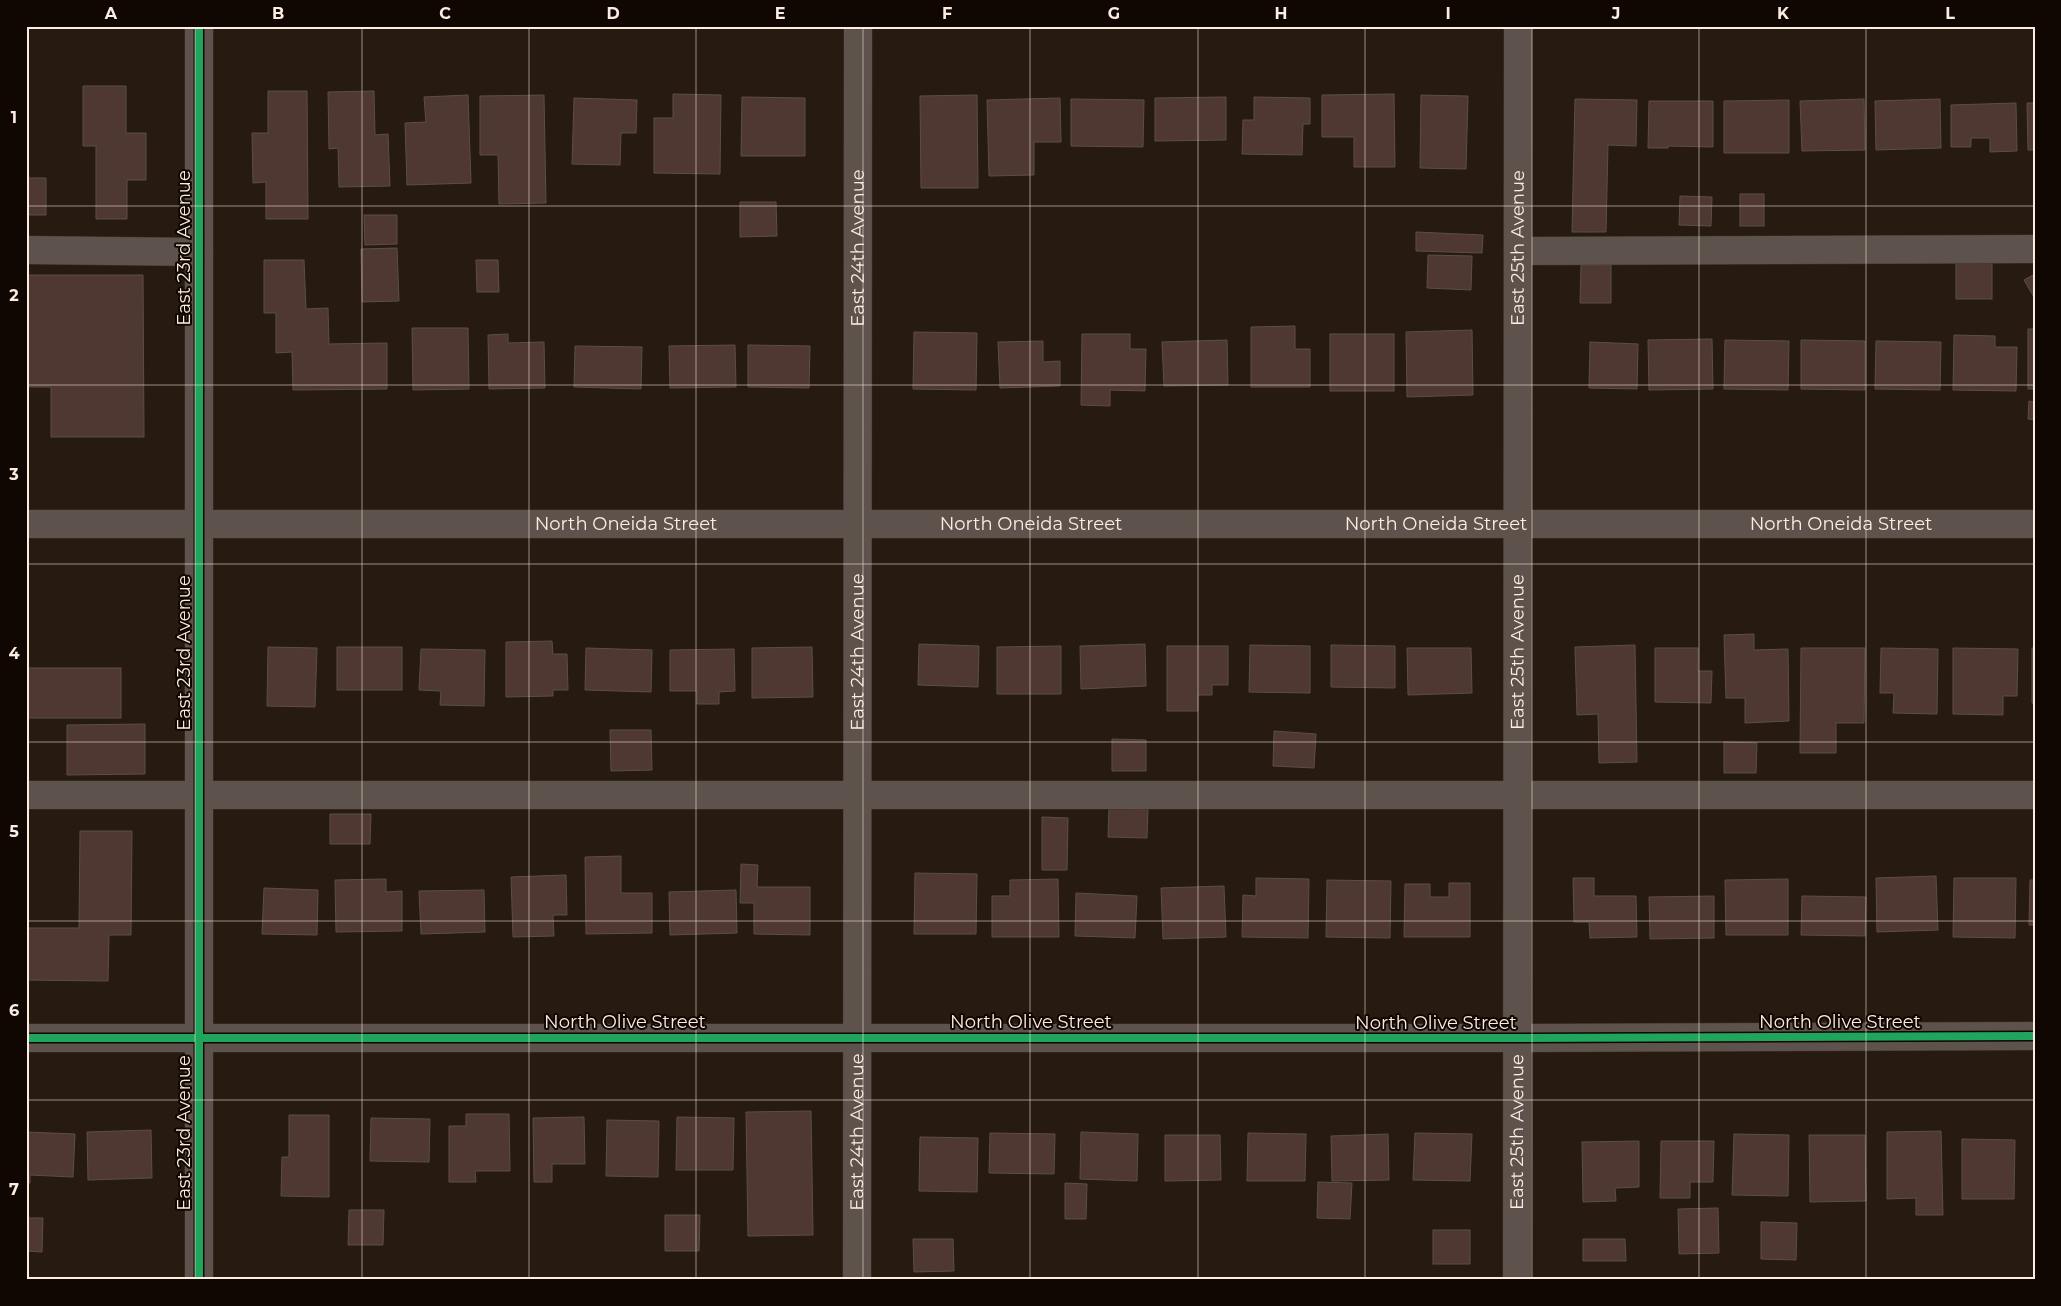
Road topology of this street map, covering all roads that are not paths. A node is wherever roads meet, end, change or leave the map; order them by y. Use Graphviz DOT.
graph roads {
  1 [pos="199,26"];
  2 [pos="858,26"];
  3 [pos="1518,26"];
  4 [pos="2035,249"];
  5 [pos="26,250"];
  6 [pos="1518,251"];
  7 [pos="199,252"];
  8 [pos="26,524"];
  9 [pos="199,524"];
  10 [pos="858,524"];
  11 [pos="1517,524"];
  12 [pos="2035,524"];
  13 [pos="2035,794"];
  14 [pos="26,795"];
  15 [pos="199,795"];
  16 [pos="858,795"];
  17 [pos="1517,795"];
  18 [pos="2035,1036"];
  19 [pos="858,1037"];
  20 [pos="26,1038"];
  21 [pos="199,1038"];
  22 [pos="1517,1038"];
  23 [pos="199,1280"];
  24 [pos="857,1280"];
  25 [pos="1517,1280"];
  1 -- 7 [label="street, East 23rd Avenue"];
  2 -- 10 [label="street, East 24th Avenue"];
  3 -- 6 [label="street, East 25th Avenue"];
  4 -- 6 [label="street"];
  5 -- 7 [label="street"];
  6 -- 11 [label="street, East 25th Avenue"];
  7 -- 9 [label="street, East 23rd Avenue"];
  8 -- 9 [label="street, North Oneida Street"];
  9 -- 10 [label="street, North Oneida Street"];
  9 -- 15 [label="street, East 23rd Avenue"];
  10 -- 11 [label="street, North Oneida Street"];
  10 -- 16 [label="street, East 24th Avenue"];
  11 -- 12 [label="street, North Oneida Street"];
  11 -- 17 [label="street, East 25th Avenue"];
  13 -- 17 [label="street"];
  14 -- 15 [label="street"];
  15 -- 16 [label="street"];
  15 -- 21 [label="street, East 23rd Avenue"];
  16 -- 17 [label="street"];
  16 -- 19 [label="street, East 24th Avenue"];
  17 -- 22 [label="street, East 25th Avenue"];
  18 -- 22 [label="street, North Olive Street"];
  19 -- 21 [label="street, North Olive Street"];
  19 -- 22 [label="street, North Olive Street"];
  19 -- 24 [label="street, East 24th Avenue"];
  20 -- 21 [label="street, North Olive Street"];
  21 -- 23 [label="street, East 23rd Avenue"];
  22 -- 25 [label="street, East 25th Avenue"];
}
